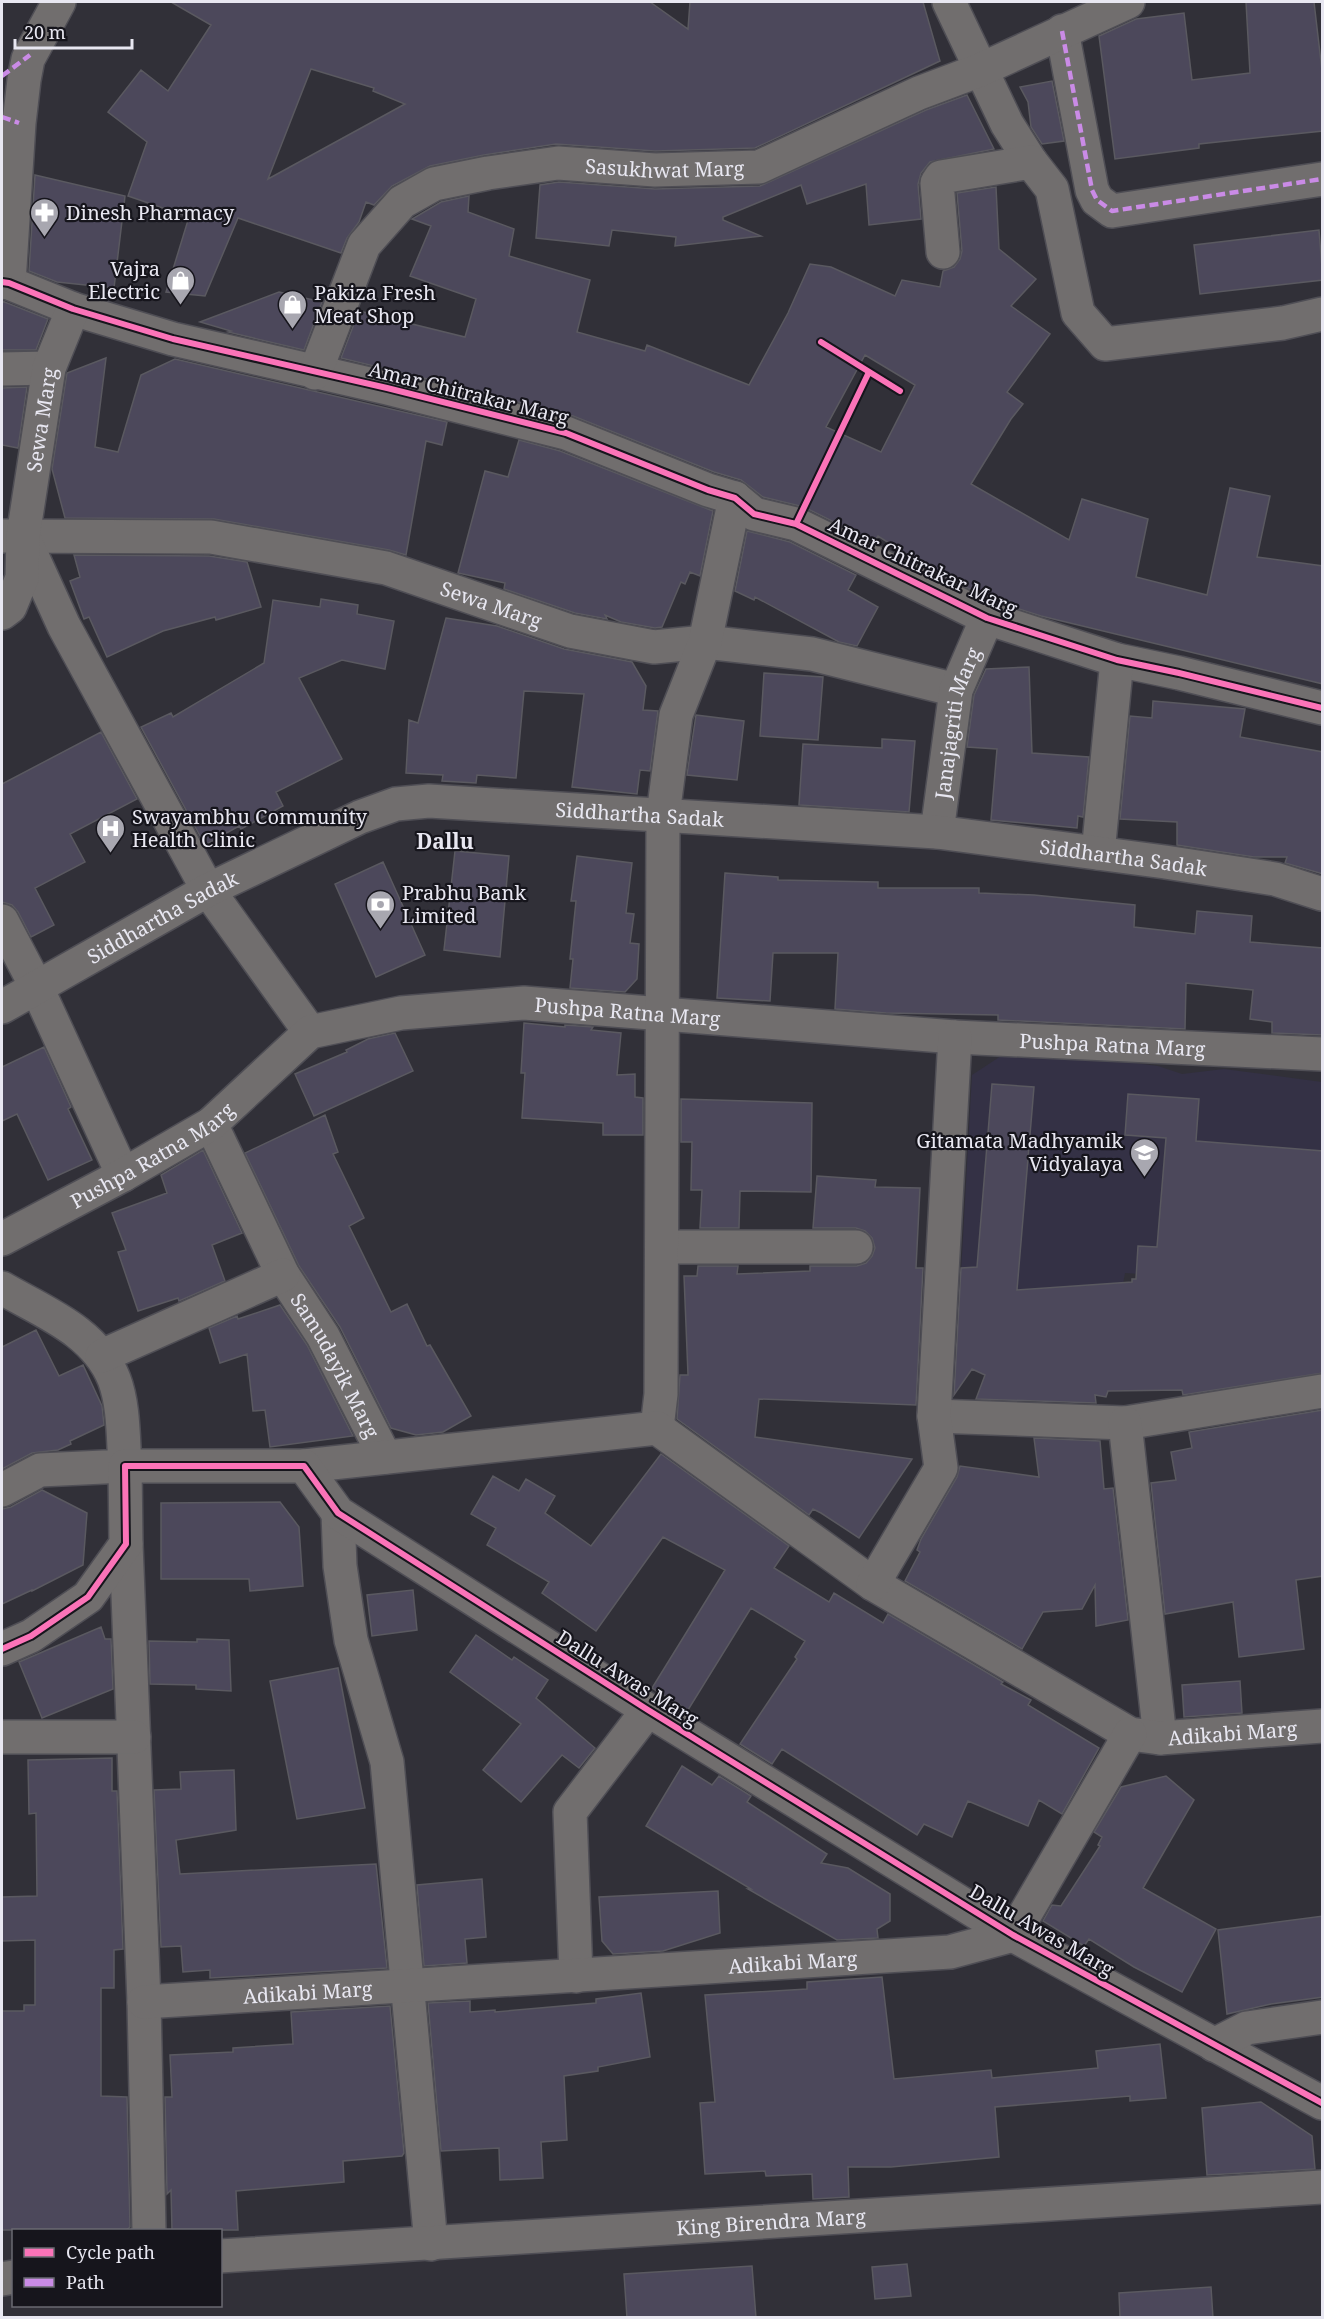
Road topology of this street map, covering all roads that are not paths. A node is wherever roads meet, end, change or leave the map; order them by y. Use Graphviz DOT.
graph roads {
  1 [pos="59,2"];
  2 [pos="949,2"];
  3 [pos="1128,2"];
  4 [pos="1062,31"];
  5 [pos="980,70"];
  6 [pos="1031,162"];
  7 [pos="1323,179"];
  8 [pos="943,252"];
  9 [pos="5,282"];
  10 [pos="73,309"];
  11 [pos="1323,314"];
  12 [pos="50,368"];
  13 [pos="2,369"];
  14 [pos="315,373"];
  15 [pos="735,498"];
  16 [pos="12,536"];
  17 [pos="2,613"];
  18 [pos="987,618"];
  19 [pos="705,642"];
  20 [pos="1117,660"];
  21 [pos="956,690"];
  22 [pos="1323,708"];
  23 [pos="663,815"];
  24 [pos="937,832"];
  25 [pos="1098,853"];
  26 [pos="208,890"];
  27 [pos="1323,894"];
  28 [pos="2,921"];
  29 [pos="37,988"];
  30 [pos="2,1007"];
  31 [pos="663,1015"];
  32 [pos="310,1032"];
  33 [pos="955,1037"];
  34 [pos="1323,1054"];
  35 [pos="211,1124"];
  36 [pos="123,1175"];
  37 [pos="2,1239"];
  38 [pos="662,1247"];
  39 [pos="856,1247"];
  40 [pos="282,1275"];
  41 [pos="2,1288"];
  42 [pos="102,1356"];
  43 [pos="1323,1391"];
  44 [pos="934,1416"];
  45 [pos="1125,1423"];
  46 [pos="657,1428"];
  47 [pos="385,1457"];
  48 [pos="125,1466"];
  49 [pos="304,1466"];
  50 [pos="2,1490"];
  51 [pos="338,1513"];
  52 [pos="126,1544"];
  53 [pos="873,1584"];
  54 [pos="2,1649"];
  55 [pos="648,1710"];
  56 [pos="1323,1726"];
  57 [pos="1145,1736"];
  58 [pos="2,1737"];
  59 [pos="134,1737"];
  60 [pos="1013,1935"];
  61 [pos="576,1976"];
  62 [pos="408,1987"];
  63 [pos="144,2002"];
  64 [pos="1323,2017"];
  65 [pos="1214,2045"];
  66 [pos="1323,2103"];
  67 [pos="1323,2187"];
  68 [pos="149,2229"];
  69 [pos="431,2244"];
  70 [pos="222,2256"];
  1 -- 9 [label="street"];
  2 -- 5 [label="street"];
  3 -- 4 [label="street, Sasukhwat Marg"];
  4 -- 5 [label="street, Sasukhwat Marg"];
  4 -- 7 [label="street"];
  5 -- 6 [label="street"];
  5 -- 14 [label="street, Sasukhwat Marg"];
  6 -- 8 [label="street"];
  6 -- 11 [label="street"];
  9 -- 10 [label="street, Amar Chitrakar Marg"];
  10 -- 12 [label="street, Sewa Marg"];
  10 -- 14 [label="street, Amar Chitrakar Marg"];
  12 -- 13 [label="street"];
  12 -- 16 [label="street, Sewa Marg"];
  14 -- 15 [label="street, Amar Chitrakar Marg"];
  15 -- 18 [label="street, Amar Chitrakar Marg"];
  15 -- 19 [label="street"];
  16 -- 17 [label="street, Sewa Marg"];
  16 -- 19 [label="street, Sewa Marg"];
  16 -- 26 [label="street"];
  18 -- 20 [label="street, Amar Chitrakar Marg"];
  18 -- 21 [label="street, Janajagriti Marg"];
  19 -- 21 [label="street, Sewa Marg"];
  19 -- 23 [label="street"];
  20 -- 22 [label="street, Amar Chitrakar Marg"];
  20 -- 25 [label="street"];
  21 -- 24 [label="street, Janajagriti Marg"];
  23 -- 24 [label="street, Siddhartha Sadak"];
  23 -- 26 [label="street, Siddhartha Sadak"];
  23 -- 31 [label="street"];
  24 -- 25 [label="street, Siddhartha Sadak"];
  25 -- 27 [label="street, Siddhartha Sadak"];
  26 -- 29 [label="street, Siddhartha Sadak"];
  26 -- 32 [label="street"];
  28 -- 29 [label="street"];
  29 -- 30 [label="street, Siddhartha Sadak"];
  29 -- 36 [label="street"];
  31 -- 32 [label="street, Pushpa Ratna Marg"];
  31 -- 33 [label="street, Pushpa Ratna Marg"];
  31 -- 38 [label="street"];
  32 -- 35 [label="street, Pushpa Ratna Marg"];
  33 -- 34 [label="street, Pushpa Ratna Marg"];
  33 -- 44 [label="street"];
  35 -- 36 [label="street, Pushpa Ratna Marg"];
  35 -- 40 [label="street, Samudayik Marg"];
  36 -- 37 [label="street, Pushpa Ratna Marg"];
  38 -- 39 [label="street"];
  38 -- 46 [label="street"];
  40 -- 42 [label="street, Samudayik Marg"];
  40 -- 47 [label="street, Samudayik Marg"];
  41 -- 42 [label="street"];
  42 -- 48 [label="street"];
  43 -- 45 [label="street"];
  44 -- 45 [label="street"];
  44 -- 53 [label="street"];
  45 -- 57 [label="street"];
  46 -- 47 [label="street"];
  46 -- 53 [label="street"];
  47 -- 49 [label="street"];
  48 -- 49 [label="street"];
  48 -- 50 [label="street"];
  48 -- 52 [label="street"];
  49 -- 51 [label="street, Dallu Awas Marg"];
  51 -- 55 [label="street, Dallu Awas Marg"];
  51 -- 62 [label="street"];
  52 -- 54 [label="street"];
  52 -- 59 [label="street"];
  53 -- 57 [label="street"];
  55 -- 60 [label="street, Dallu Awas Marg"];
  55 -- 61 [label="street"];
  56 -- 57 [label="street, Adikabi Marg"];
  57 -- 60 [label="street"];
  58 -- 59 [label="street"];
  59 -- 63 [label="street"];
  60 -- 61 [label="street, Adikabi Marg"];
  60 -- 65 [label="street, Dallu Awas Marg"];
  61 -- 62 [label="street, Adikabi Marg"];
  62 -- 63 [label="street, Adikabi Marg"];
  62 -- 69 [label="street"];
  63 -- 68 [label="street"];
  64 -- 65 [label="street"];
  65 -- 66 [label="street, Dallu Awas Marg"];
  67 -- 69 [label="street, King Birendra Marg"];
  69 -- 70 [label="street, King Birendra Marg"];
}
